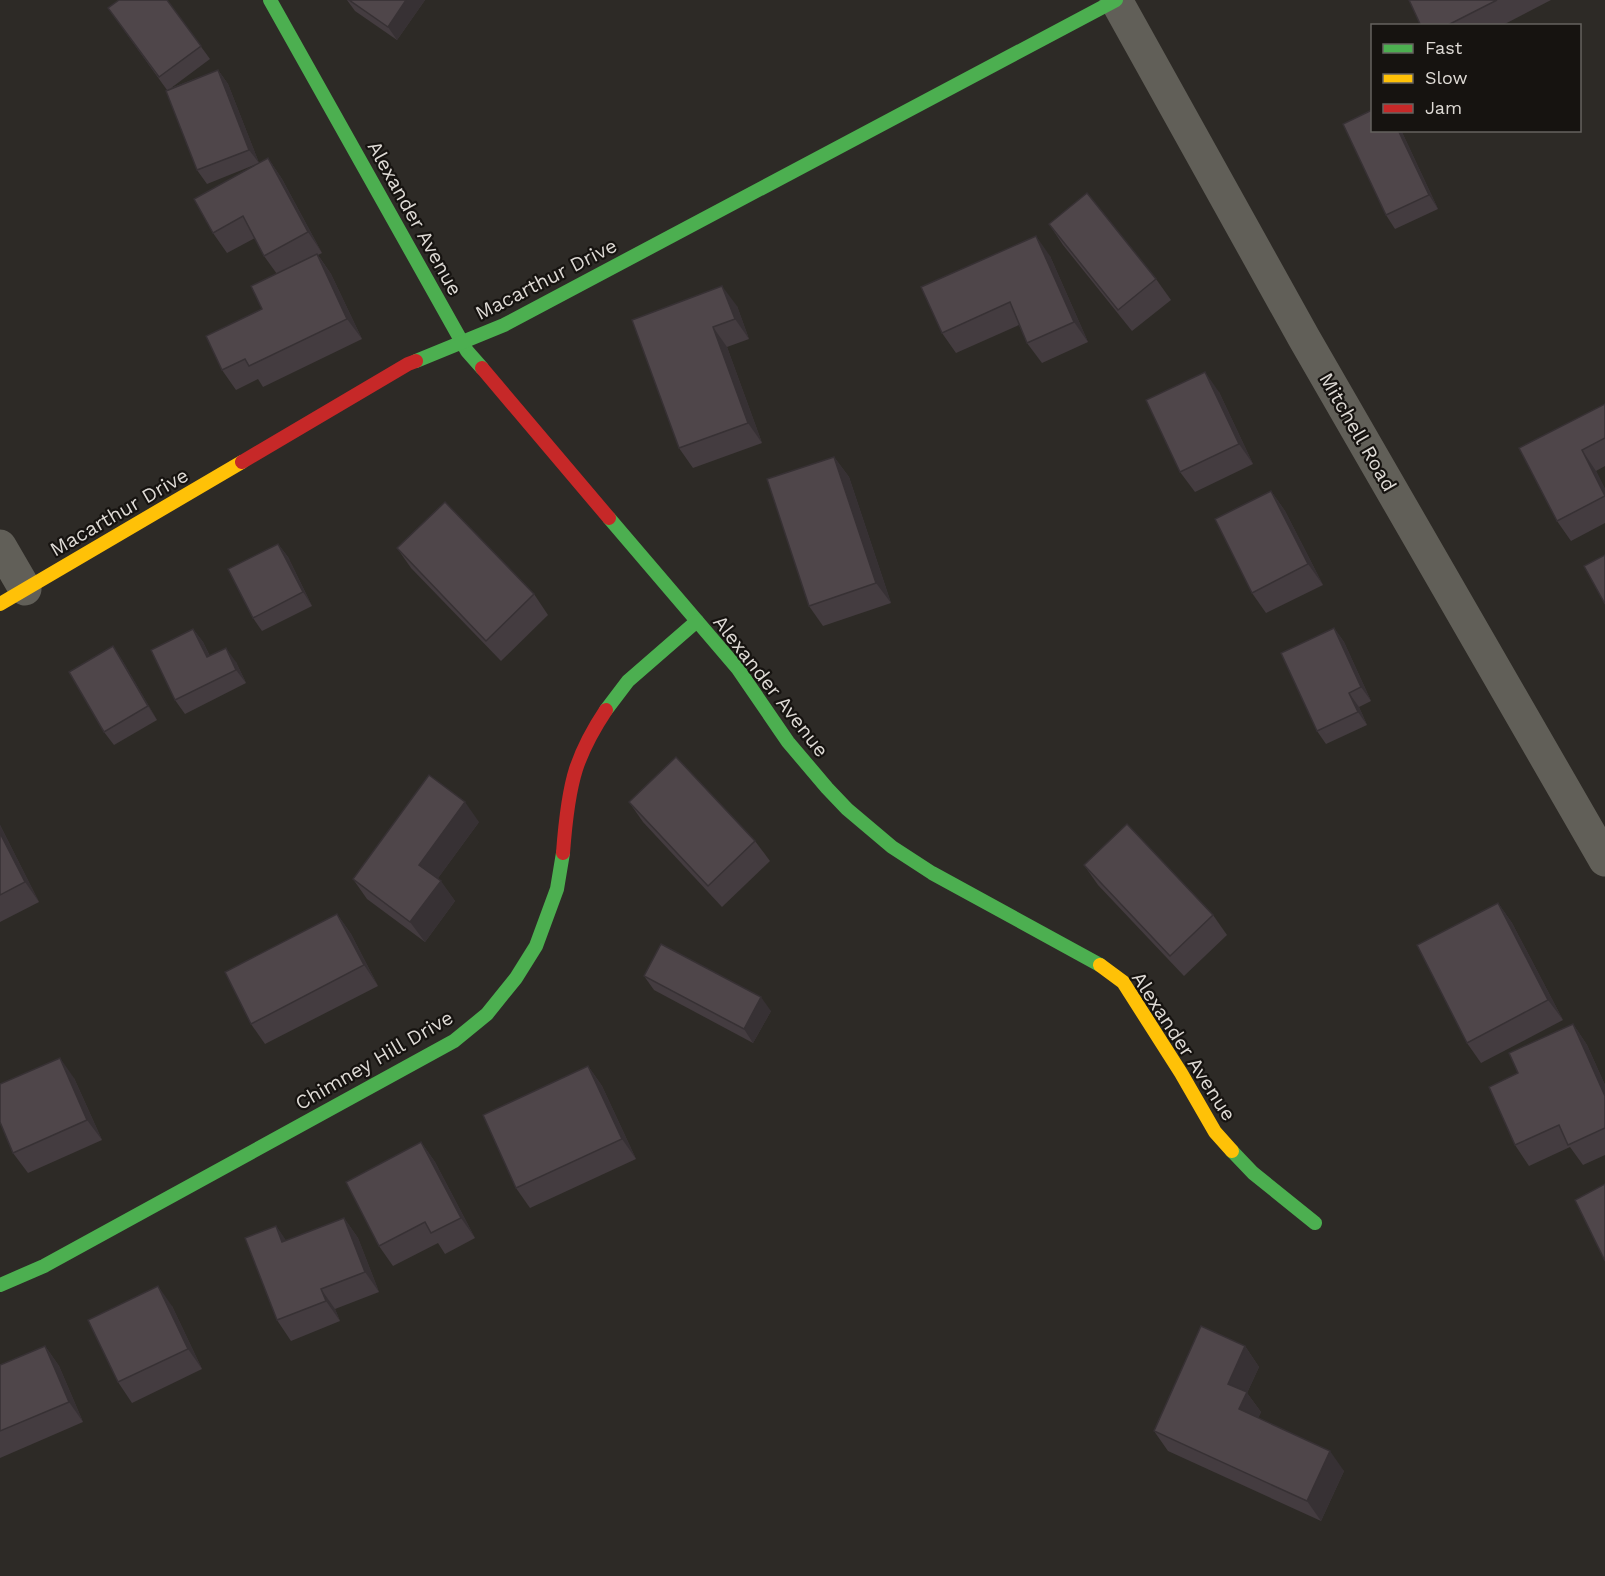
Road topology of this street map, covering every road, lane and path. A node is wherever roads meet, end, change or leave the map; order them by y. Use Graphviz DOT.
graph roads {
  1 [pos="270,0"];
  2 [pos="1116,0"];
  3 [pos="462,342"];
  4 [pos="0,546"];
  5 [pos="12,597"];
  6 [pos="697,621"];
  7 [pos="1605,860"];
  8 [pos="1315,1223"];
  9 [pos="0,1285"];
  1 -- 3 [label="street, Alexander Avenue"];
  2 -- 3 [label="street, Macarthur Drive"];
  2 -- 7 [label="street, Mitchell Road"];
  3 -- 5 [label="street, Macarthur Drive"];
  3 -- 6 [label="street, Alexander Avenue"];
  4 -- 5 [label="street"];
  6 -- 8 [label="street, Alexander Avenue"];
  6 -- 9 [label="street, Chimney Hill Drive"];
}
